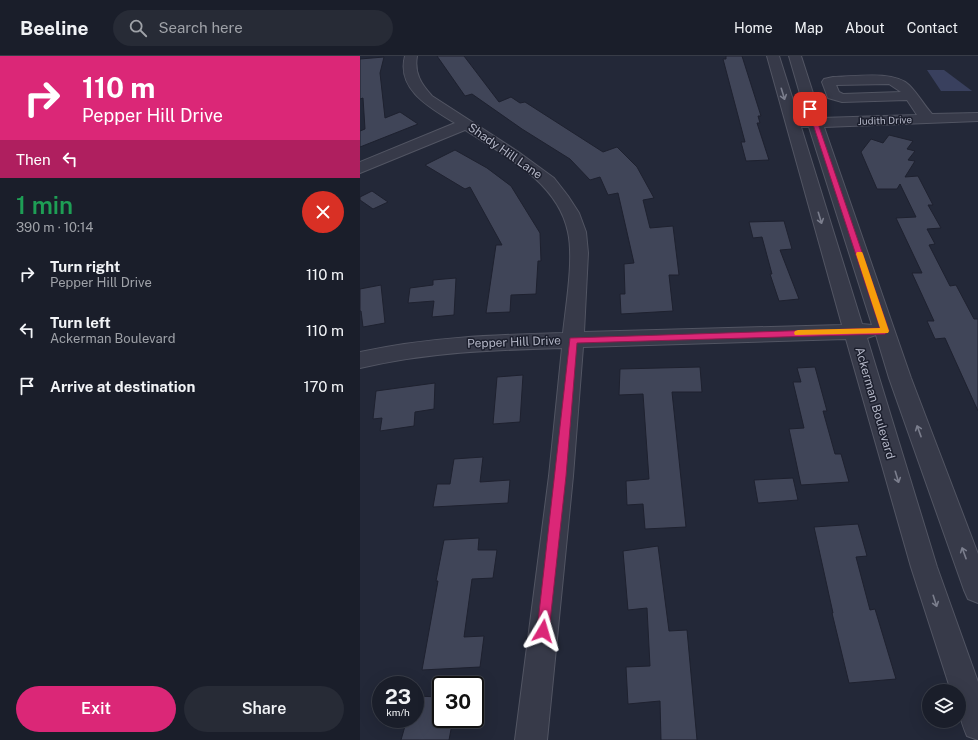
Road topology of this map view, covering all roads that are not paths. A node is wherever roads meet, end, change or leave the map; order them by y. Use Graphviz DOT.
graph roads {
  1 [pos="411,56"];
  2 [pos="773,56"];
  3 [pos="795,56"];
  4 [pos="910,96"];
  5 [pos="978,117"];
  6 [pos="929,119"];
  7 [pos="814,122"];
  8 [pos="792,123"];
  9 [pos="466,124"];
  10 [pos="360,168"];
  11 [pos="854,331"];
  12 [pos="885,331"];
  13 [pos="573,340"];
  14 [pos="360,360"];
  15 [pos="978,590"];
  16 [pos="978,725"];
  17 [pos="531,740"];
  1 -- 9 [label="street, Shady Hill Lane"];
  2 -- 8 [label="street, Ackerman Boulevard, one-way"];
  3 -- 7 [label="street"];
  4 -- 4 [label="street"];
  4 -- 6 [label="street"];
  5 -- 6 [label="street, Judith Drive"];
  6 -- 7 [label="street, Judith Drive"];
  7 -- 8 [label="street, Judith Drive"];
  7 -- 12 [label="street"];
  8 -- 11 [label="street, Ackerman Boulevard, one-way"];
  9 -- 10 [label="street"];
  9 -- 13 [label="street, Shady Hill Lane"];
  11 -- 12 [label="street, Pepper Hill Drive"];
  11 -- 13 [label="street, Pepper Hill Drive"];
  11 -- 16 [label="street, Ackerman Boulevard, one-way"];
  15 -- 12 [label="street, one-way"];
  13 -- 14 [label="street, Pepper Hill Drive"];
  13 -- 17 [label="street, Shady Hill Lane"];
}
